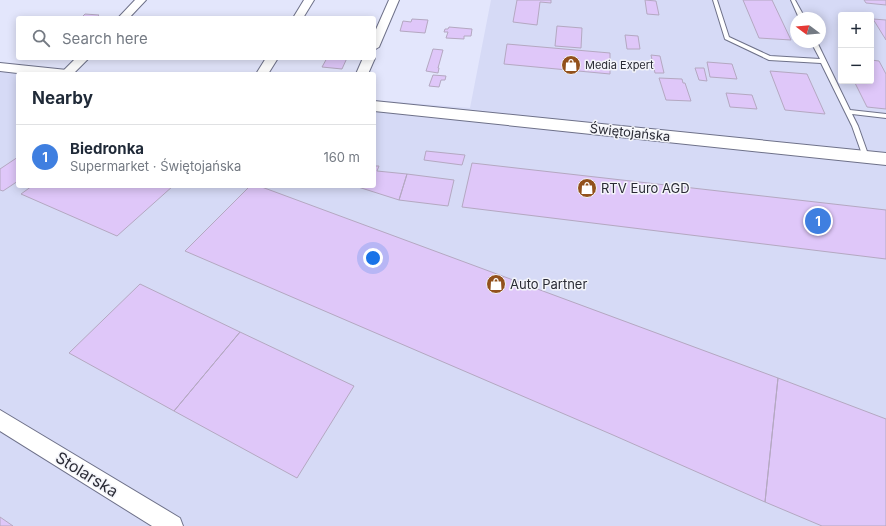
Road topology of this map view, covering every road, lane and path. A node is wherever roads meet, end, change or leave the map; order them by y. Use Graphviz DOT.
graph roads {
  1 [pos="141,0"];
  2 [pos="309,0"];
  3 [pos="394,0"];
  4 [pos="715,0"];
  5 [pos="793,0"];
  6 [pos="799,12"];
  7 [pos="125,16"];
  8 [pos="299,16"];
  9 [pos="376,42"];
  10 [pos="817,48"];
  11 [pos="81,60"];
  12 [pos="271,60"];
  13 [pos="368,60"];
  14 [pos="823,61"];
  15 [pos="0,67"];
  16 [pos="48,72"];
  17 [pos="69,72"];
  18 [pos="263,72"];
  19 [pos="363,72"];
  20 [pos="376,106"];
  21 [pos="848,112"];
  22 [pos="886,116"];
  23 [pos="866,157"];
  24 [pos="886,159"];
  25 [pos="1,421"];
  26 [pos="172,526"];
  1 -- 7 [label="street"];
  2 -- 8 [label="street"];
  3 -- 9 [label="street"];
  4 -- 14 [label="lane"];
  5 -- 6 [label="lane"];
  10 -- 14 [label="lane"];
  11 -- 17 [label="street"];
  12 -- 18 [label="street"];
  13 -- 19 [label="street"];
  14 -- 21 [label="lane"];
  15 -- 16 [label="street"];
  20 -- 23 [label="street, Świętojańska"];
  21 -- 22 [label="lane"];
  21 -- 23 [label="lane"];
  23 -- 24 [label="street, Świętojańska"];
  25 -- 26 [label="street, Stolarska"];
}
